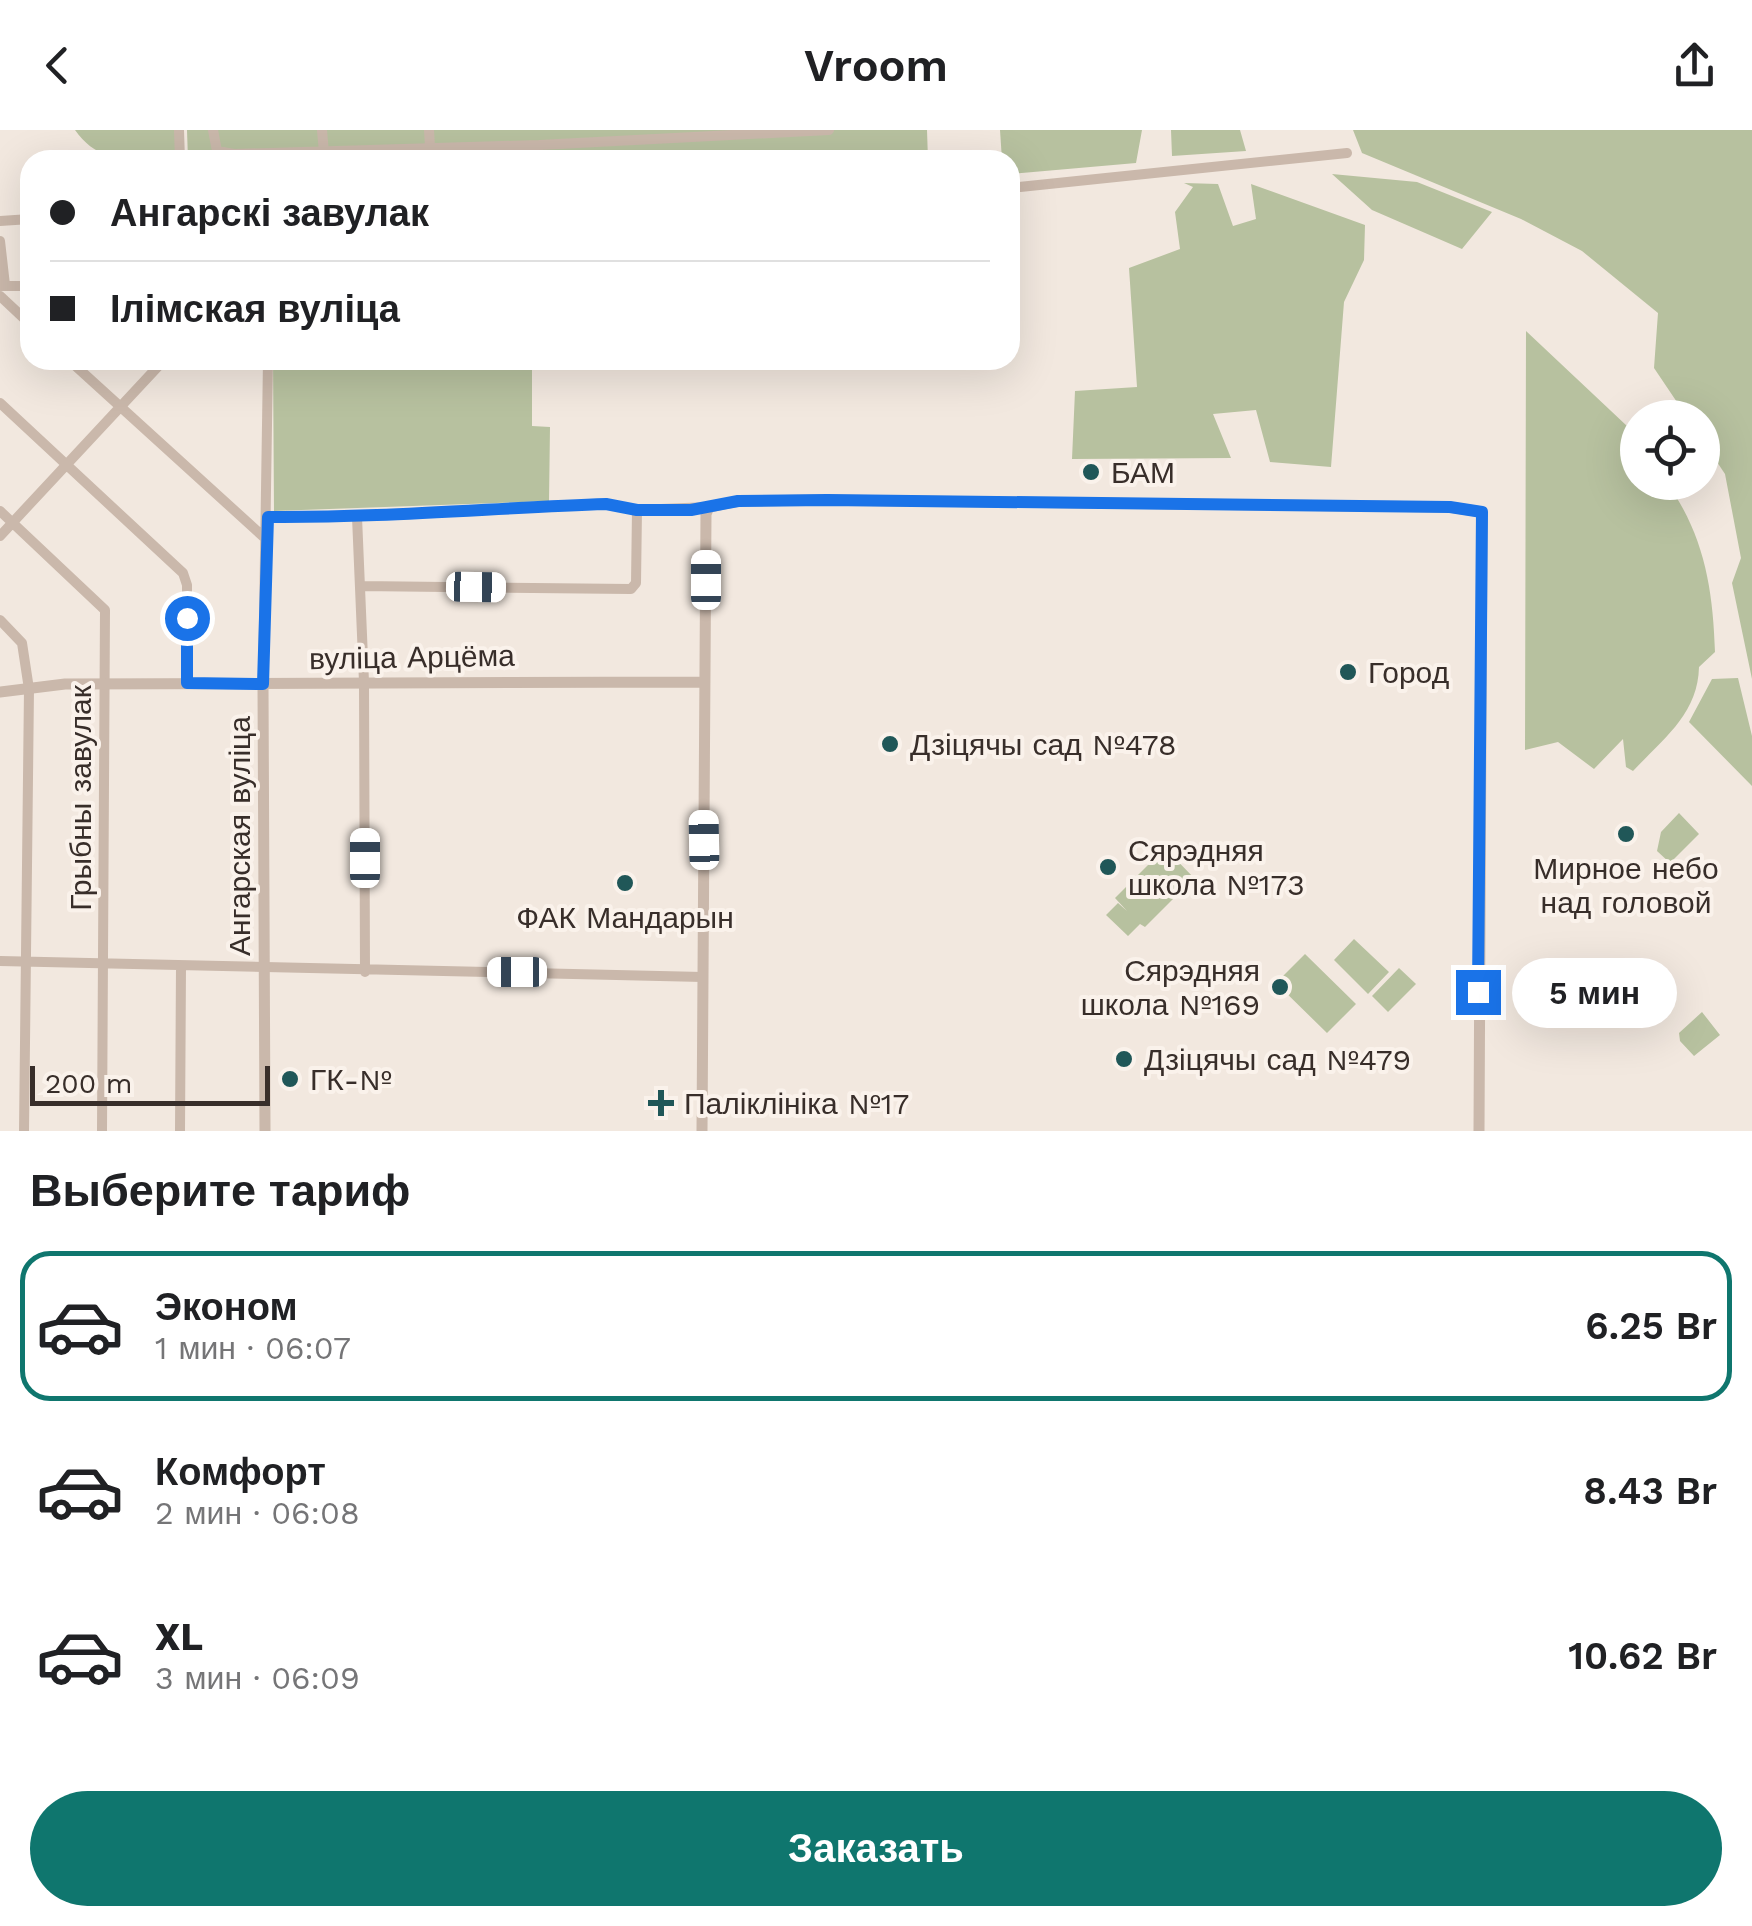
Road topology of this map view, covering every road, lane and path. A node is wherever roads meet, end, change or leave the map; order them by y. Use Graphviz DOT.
graph roads {
  1 [pos="429,130"];
  2 [pos="538,130"];
  3 [pos="830,130"];
  4 [pos="753,132"];
  5 [pos="643,135"];
  6 [pos="539,146"];
  7 [pos="430,147"];
  8 [pos="377,150"];
  9 [pos="1347,153"];
  10 [pos="1020,187"];
  11 [pos="0,241"];
  12 [pos="2,289"];
  13 [pos="20,312"];
  14 [pos="79,370"];
  15 [pos="154,370"];
  16 [pos="268,370"];
  17 [pos="0,403"];
  18 [pos="118,406"];
  19 [pos="66,464"];
  20 [pos="709,507"];
  21 [pos="637,510"];
  22 [pos="0,511"];
  23 [pos="268,517"];
  24 [pos="357,518"];
  25 [pos="12,523"];
  26 [pos="0,536"];
  27 [pos="267,540"];
  28 [pos="360,586"];
  29 [pos="0,620"];
  30 [pos="364,682"];
  31 [pos="705,682"];
  32 [pos="187,683"];
  33 [pos="106,684"];
  34 [pos="263,684"];
  35 [pos="29,688"];
  36 [pos="0,692"];
  37 [pos="0,962"];
  38 [pos="26,962"];
  39 [pos="103,966"];
  40 [pos="181,966"];
  41 [pos="265,969"];
  42 [pos="365,972"];
  43 [pos="703,977"];
  44 [pos="24,1131"];
  45 [pos="102,1131"];
  46 [pos="180,1131"];
  47 [pos="265,1131"];
  48 [pos="702,1131"];
  49 [pos="1479,1131"];
  1 -- 7 [label="street"];
  2 -- 6 [label="street"];
  3 -- 4 [label="street"];
  4 -- 5 [label="street"];
  5 -- 6 [label="street"];
  6 -- 7 [label="street"];
  7 -- 8 [label="street"];
  9 -- 10 [label="street"];
  11 -- 12 [label="street"];
  12 -- 13 [label="street"];
  14 -- 18 [label="street"];
  15 -- 18 [label="street"];
  16 -- 23 [label="street, Ангарская вуліца"];
  17 -- 19 [label="street"];
  18 -- 19 [label="street"];
  18 -- 27 [label="street"];
  19 -- 25 [label="street"];
  19 -- 32 [label="street"];
  20 -- 21 [label="street"];
  20 -- 31 [label="street"];
  20 -- 49 [label="street"];
  21 -- 24 [label="street"];
  21 -- 28 [label="street"];
  22 -- 25 [label="street, Грыбны завулак"];
  23 -- 24 [label="street"];
  23 -- 27 [label="street, Ангарская вуліца"];
  24 -- 28 [label="street"];
  25 -- 26 [label="street"];
  25 -- 33 [label="street, Грыбны завулак"];
  27 -- 34 [label="street, Ангарская вуліца"];
  28 -- 30 [label="street"];
  29 -- 35 [label="street"];
  30 -- 31 [label="street, вуліца Арцёма"];
  30 -- 34 [label="street, вуліца Арцёма"];
  30 -- 42 [label="street"];
  31 -- 43 [label="street"];
  32 -- 33 [label="street, вуліца Арцёма"];
  32 -- 34 [label="street, вуліца Арцёма"];
  33 -- 35 [label="street, вуліца Арцёма"];
  33 -- 39 [label="street, Грыбны завулак"];
  34 -- 41 [label="street, Ангарская вуліца"];
  35 -- 36 [label="street, вуліца Арцёма"];
  35 -- 38 [label="street"];
  37 -- 38 [label="street"];
  38 -- 39 [label="street"];
  38 -- 44 [label="street"];
  39 -- 40 [label="street"];
  39 -- 45 [label="street, Грыбны завулак"];
  40 -- 41 [label="street"];
  40 -- 46 [label="street"];
  41 -- 42 [label="street"];
  41 -- 47 [label="street, Ангарская вуліца"];
  42 -- 43 [label="street"];
  43 -- 48 [label="street"];
}
